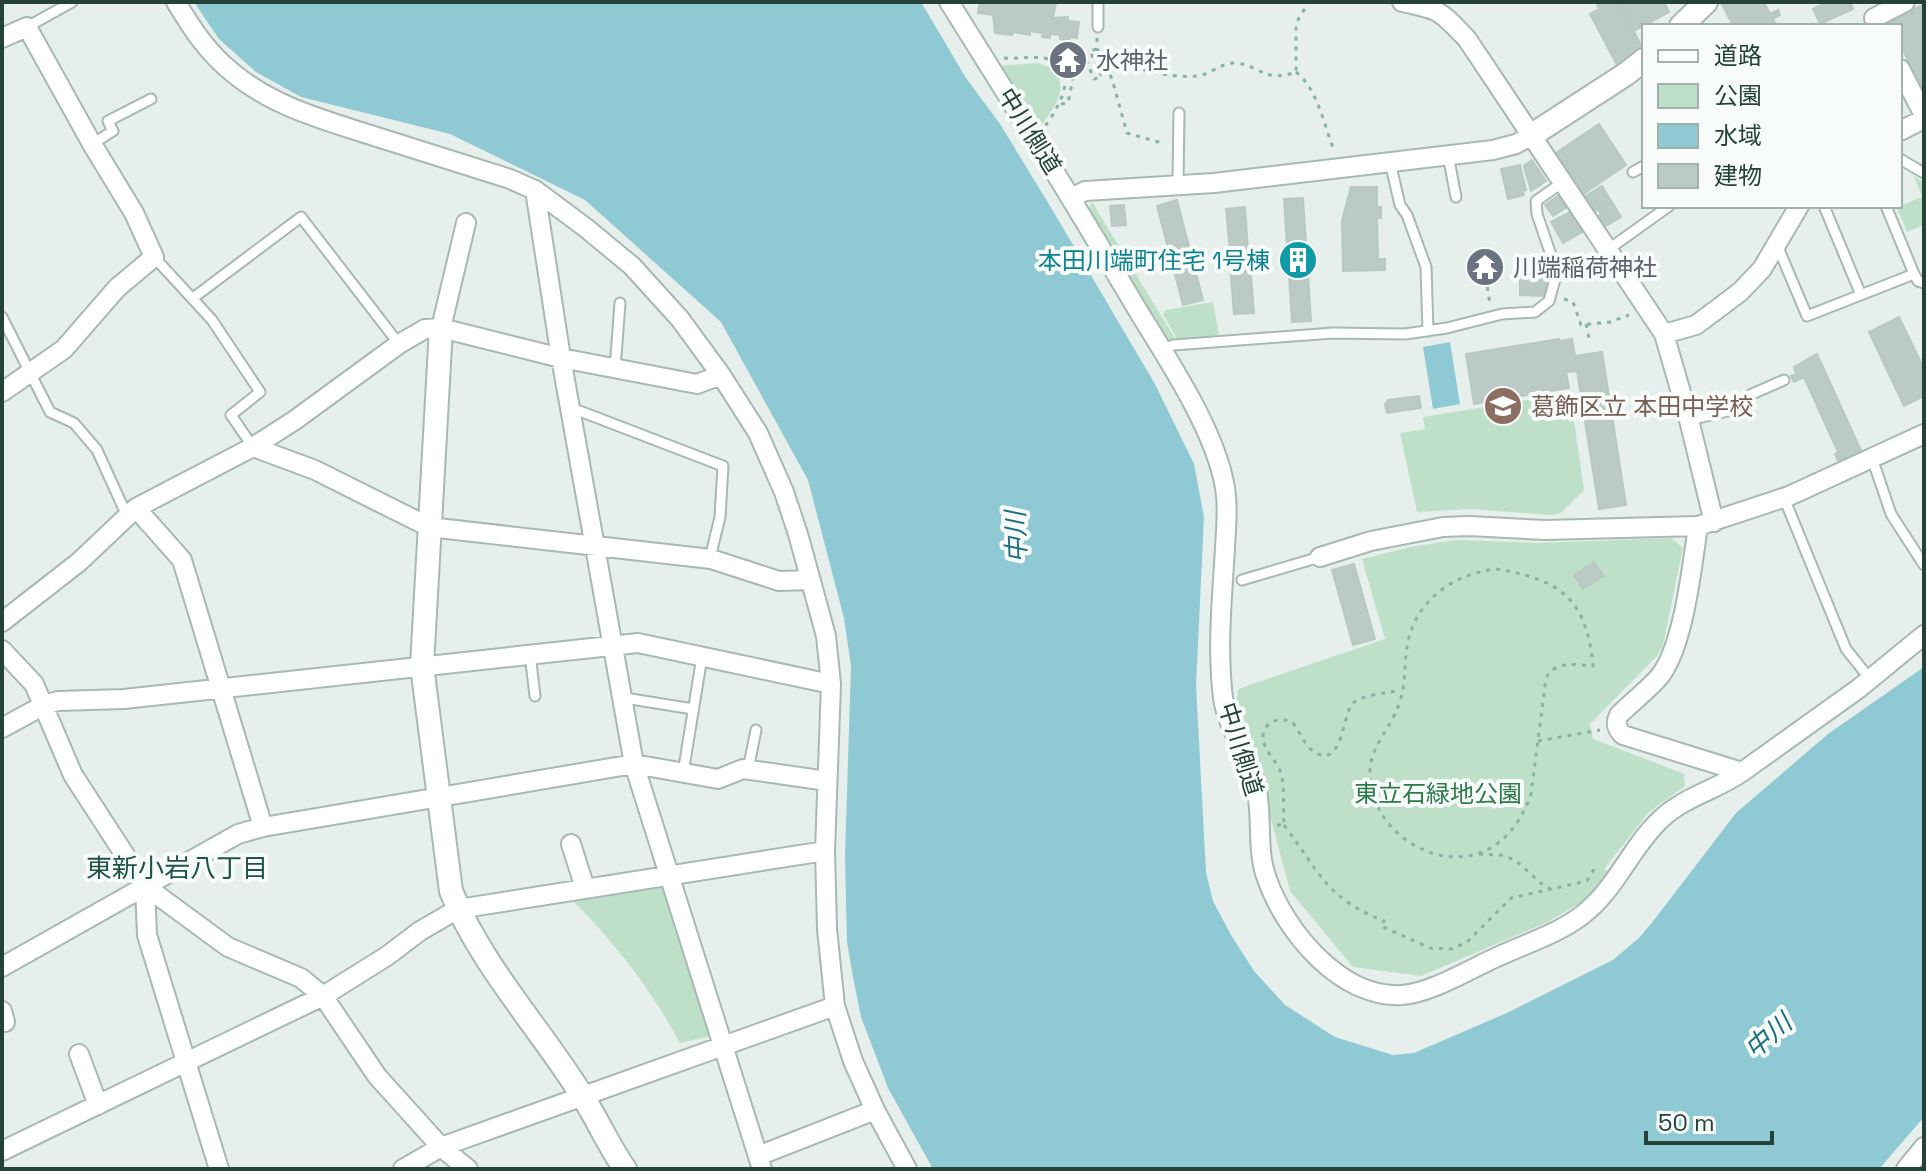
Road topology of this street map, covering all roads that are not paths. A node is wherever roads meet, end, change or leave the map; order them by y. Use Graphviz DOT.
graph roads {
  1 [pos="72,2"];
  2 [pos="176,2"];
  3 [pos="949,2"];
  4 [pos="1098,2"];
  5 [pos="1402,2"];
  6 [pos="1905,2"];
  7 [pos="1450,8"];
  8 [pos="1704,12"];
  9 [pos="1872,15"];
  10 [pos="1684,24"];
  11 [pos="27,27"];
  12 [pos="1098,27"];
  13 [pos="2,38"];
  14 [pos="1642,62"];
  15 [pos="1902,73"];
  16 [pos="151,99"];
  17 [pos="1179,113"];
  18 [pos="1924,117"];
  19 [pos="1902,130"];
  20 [pos="1532,135"];
  21 [pos="92,144"];
  22 [pos="1448,155"];
  23 [pos="1902,160"];
  24 [pos="1390,162"];
  25 [pos="1642,167"];
  26 [pos="1633,172"];
  27 [pos="1924,173"];
  28 [pos="1563,182"];
  29 [pos="1178,185"];
  30 [pos="535,190"];
  31 [pos="1456,197"];
  32 [pos="1071,198"];
  33 [pos="1666,208"];
  34 [pos="1798,208"];
  35 [pos="1825,208"];
  36 [pos="1887,208"];
  37 [pos="466,223"];
  38 [pos="1777,245"];
  39 [pos="1609,249"];
  40 [pos="154,257"];
  41 [pos="1914,274"];
  42 [pos="1924,283"];
  43 [pos="1861,295"];
  44 [pos="193,298"];
  45 [pos="620,303"];
  46 [pos="2,317"];
  47 [pos="441,328"];
  48 [pos="1428,331"];
  49 [pos="1664,334"];
  50 [pos="399,344"];
  51 [pos="1161,349"];
  52 [pos="561,358"];
  53 [pos="615,369"];
  54 [pos="30,375"];
  55 [pos="721,375"];
  56 [pos="1784,380"];
  57 [pos="2,392"];
  58 [pos="572,410"];
  59 [pos="1689,420"];
  60 [pos="1924,434"];
  61 [pos="253,447"];
  62 [pos="1872,458"];
  63 [pos="1784,498"];
  64 [pos="132,512"];
  65 [pos="1706,524"];
  66 [pos="429,527"];
  67 [pos="593,544"];
  68 [pos="1320,557"];
  69 [pos="710,558"];
  70 [pos="1924,565"];
  71 [pos="811,580"];
  72 [pos="1242,580"];
  73 [pos="2,622"];
  74 [pos="1924,635"];
  75 [pos="611,645"];
  76 [pos="2,650"];
  77 [pos="530,654"];
  78 [pos="702,657"];
  79 [pos="422,666"];
  80 [pos="1870,679"];
  81 [pos="831,684"];
  82 [pos="219,688"];
  83 [pos="535,696"];
  84 [pos="622,700"];
  85 [pos="44,705"];
  86 [pos="693,709"];
  87 [pos="2,728"];
  88 [pos="756,730"];
  89 [pos="1686,756"];
  90 [pos="634,764"];
  91 [pos="748,770"];
  92 [pos="1742,772"];
  93 [pos="683,773"];
  94 [pos="827,781"];
  95 [pos="1701,792"];
  96 [pos="437,797"];
  97 [pos="263,827"];
  98 [pos="571,844"];
  99 [pos="825,851"];
  100 [pos="667,875"];
  101 [pos="145,886"];
  102 [pos="585,888"];
  103 [pos="458,909"];
  104 [pos="2,967"];
  105 [pos="323,996"];
  106 [pos="835,1006"];
  107 [pos="722,1045"];
  108 [pos="79,1054"];
  109 [pos="186,1063"];
  110 [pos="583,1096"];
  111 [pos="98,1105"];
  112 [pos="875,1110"];
  113 [pos="441,1147"];
  114 [pos="1924,1147"];
  115 [pos="2,1151"];
  116 [pos="760,1163"];
  117 [pos="219,1169"];
  118 [pos="403,1169"];
  119 [pos="468,1169"];
  120 [pos="625,1169"];
  121 [pos="907,1169"];
  122 [pos="1906,1169"];
  1 -- 11 [label="lane"];
  2 -- 30 [label="street"];
  3 -- 32 [label="street, 中川側道"];
  4 -- 12 [label="lane"];
  5 -- 7 [label="street"];
  6 -- 9 [label="street"];
  7 -- 20 [label="street"];
  8 -- 10 [label="street"];
  11 -- 13 [label="street"];
  11 -- 21 [label="street"];
  14 -- 20 [label="street"];
  15 -- 18 [label="street"];
  16 -- 21 [label="lane"];
  17 -- 29 [label="lane"];
  18 -- 19 [label="street"];
  20 -- 22 [label="street"];
  20 -- 28 [label="street"];
  21 -- 40 [label="street"];
  22 -- 24 [label="street"];
  22 -- 31 [label="lane"];
  23 -- 27 [label="lane"];
  24 -- 29 [label="street"];
  24 -- 48 [label="lane"];
  25 -- 26 [label="lane"];
  28 -- 39 [label="street"];
  28 -- 48 [label="lane"];
  29 -- 32 [label="street"];
  30 -- 52 [label="street"];
  30 -- 55 [label="street"];
  32 -- 51 [label="street, 中川側道"];
  33 -- 39 [label="lane"];
  34 -- 38 [label="street"];
  35 -- 43 [label="lane"];
  36 -- 41 [label="lane"];
  37 -- 47 [label="street"];
  38 -- 43 [label="lane"];
  38 -- 49 [label="street"];
  39 -- 49 [label="street"];
  40 -- 44 [label="lane"];
  40 -- 54 [label="street"];
  41 -- 42 [label="lane"];
  41 -- 43 [label="lane"];
  44 -- 50 [label="lane"];
  44 -- 61 [label="lane"];
  45 -- 53 [label="lane"];
  46 -- 54 [label="lane"];
  47 -- 50 [label="street"];
  47 -- 52 [label="street"];
  47 -- 66 [label="street"];
  48 -- 51 [label="lane"];
  49 -- 59 [label="street"];
  50 -- 61 [label="street"];
  51 -- 95 [label="street, 中川側道"];
  52 -- 53 [label="street"];
  52 -- 58 [label="street"];
  53 -- 55 [label="street"];
  54 -- 57 [label="street"];
  54 -- 64 [label="lane"];
  55 -- 71 [label="street"];
  56 -- 59 [label="lane"];
  58 -- 67 [label="street"];
  58 -- 69 [label="lane"];
  59 -- 65 [label="street"];
  60 -- 62 [label="street"];
  61 -- 64 [label="street"];
  61 -- 66 [label="street"];
  62 -- 63 [label="street"];
  62 -- 70 [label="lane"];
  63 -- 65 [label="street"];
  63 -- 80 [label="lane"];
  64 -- 73 [label="street"];
  64 -- 82 [label="street"];
  65 -- 68 [label="street"];
  65 -- 89 [label="street"];
  66 -- 67 [label="street"];
  66 -- 79 [label="street"];
  67 -- 69 [label="street"];
  67 -- 75 [label="street"];
  68 -- 72 [label="lane"];
  69 -- 71 [label="street"];
  71 -- 81 [label="street"];
  74 -- 80 [label="street, 中川側道"];
  75 -- 77 [label="street"];
  75 -- 78 [label="street"];
  75 -- 84 [label="street"];
  76 -- 85 [label="street"];
  77 -- 79 [label="street"];
  77 -- 83 [label="lane"];
  78 -- 81 [label="street"];
  78 -- 86 [label="lane"];
  79 -- 82 [label="street"];
  79 -- 96 [label="street"];
  80 -- 92 [label="street, 中川側道"];
  81 -- 94 [label="street"];
  82 -- 85 [label="street"];
  82 -- 97 [label="street"];
  84 -- 86 [label="lane"];
  84 -- 90 [label="street"];
  85 -- 87 [label="street"];
  85 -- 101 [label="street"];
  86 -- 93 [label="lane"];
  88 -- 91 [label="lane"];
  89 -- 92 [label="street"];
  89 -- 95 [label="street"];
  90 -- 93 [label="street"];
  90 -- 96 [label="street"];
  90 -- 100 [label="street"];
  91 -- 93 [label="street"];
  91 -- 94 [label="street"];
  92 -- 95 [label="street, 中川側道"];
  94 -- 99 [label="street"];
  96 -- 97 [label="street"];
  96 -- 103 [label="street"];
  97 -- 101 [label="street"];
  98 -- 102 [label="street"];
  99 -- 100 [label="street"];
  99 -- 106 [label="street"];
  100 -- 102 [label="street"];
  100 -- 107 [label="street"];
  101 -- 104 [label="street"];
  101 -- 105 [label="street"];
  101 -- 109 [label="street"];
  102 -- 103 [label="street"];
  103 -- 105 [label="street"];
  103 -- 110 [label="street"];
  105 -- 109 [label="street"];
  105 -- 113 [label="street"];
  106 -- 107 [label="street"];
  106 -- 112 [label="street"];
  107 -- 110 [label="street"];
  107 -- 116 [label="street"];
  108 -- 111 [label="street"];
  109 -- 111 [label="street"];
  109 -- 117 [label="street"];
  110 -- 113 [label="street"];
  110 -- 120 [label="street"];
  111 -- 115 [label="street"];
  112 -- 116 [label="street"];
  112 -- 121 [label="street"];
  113 -- 118 [label="street"];
  113 -- 119 [label="street"];
  114 -- 122 [label="street"];
}
